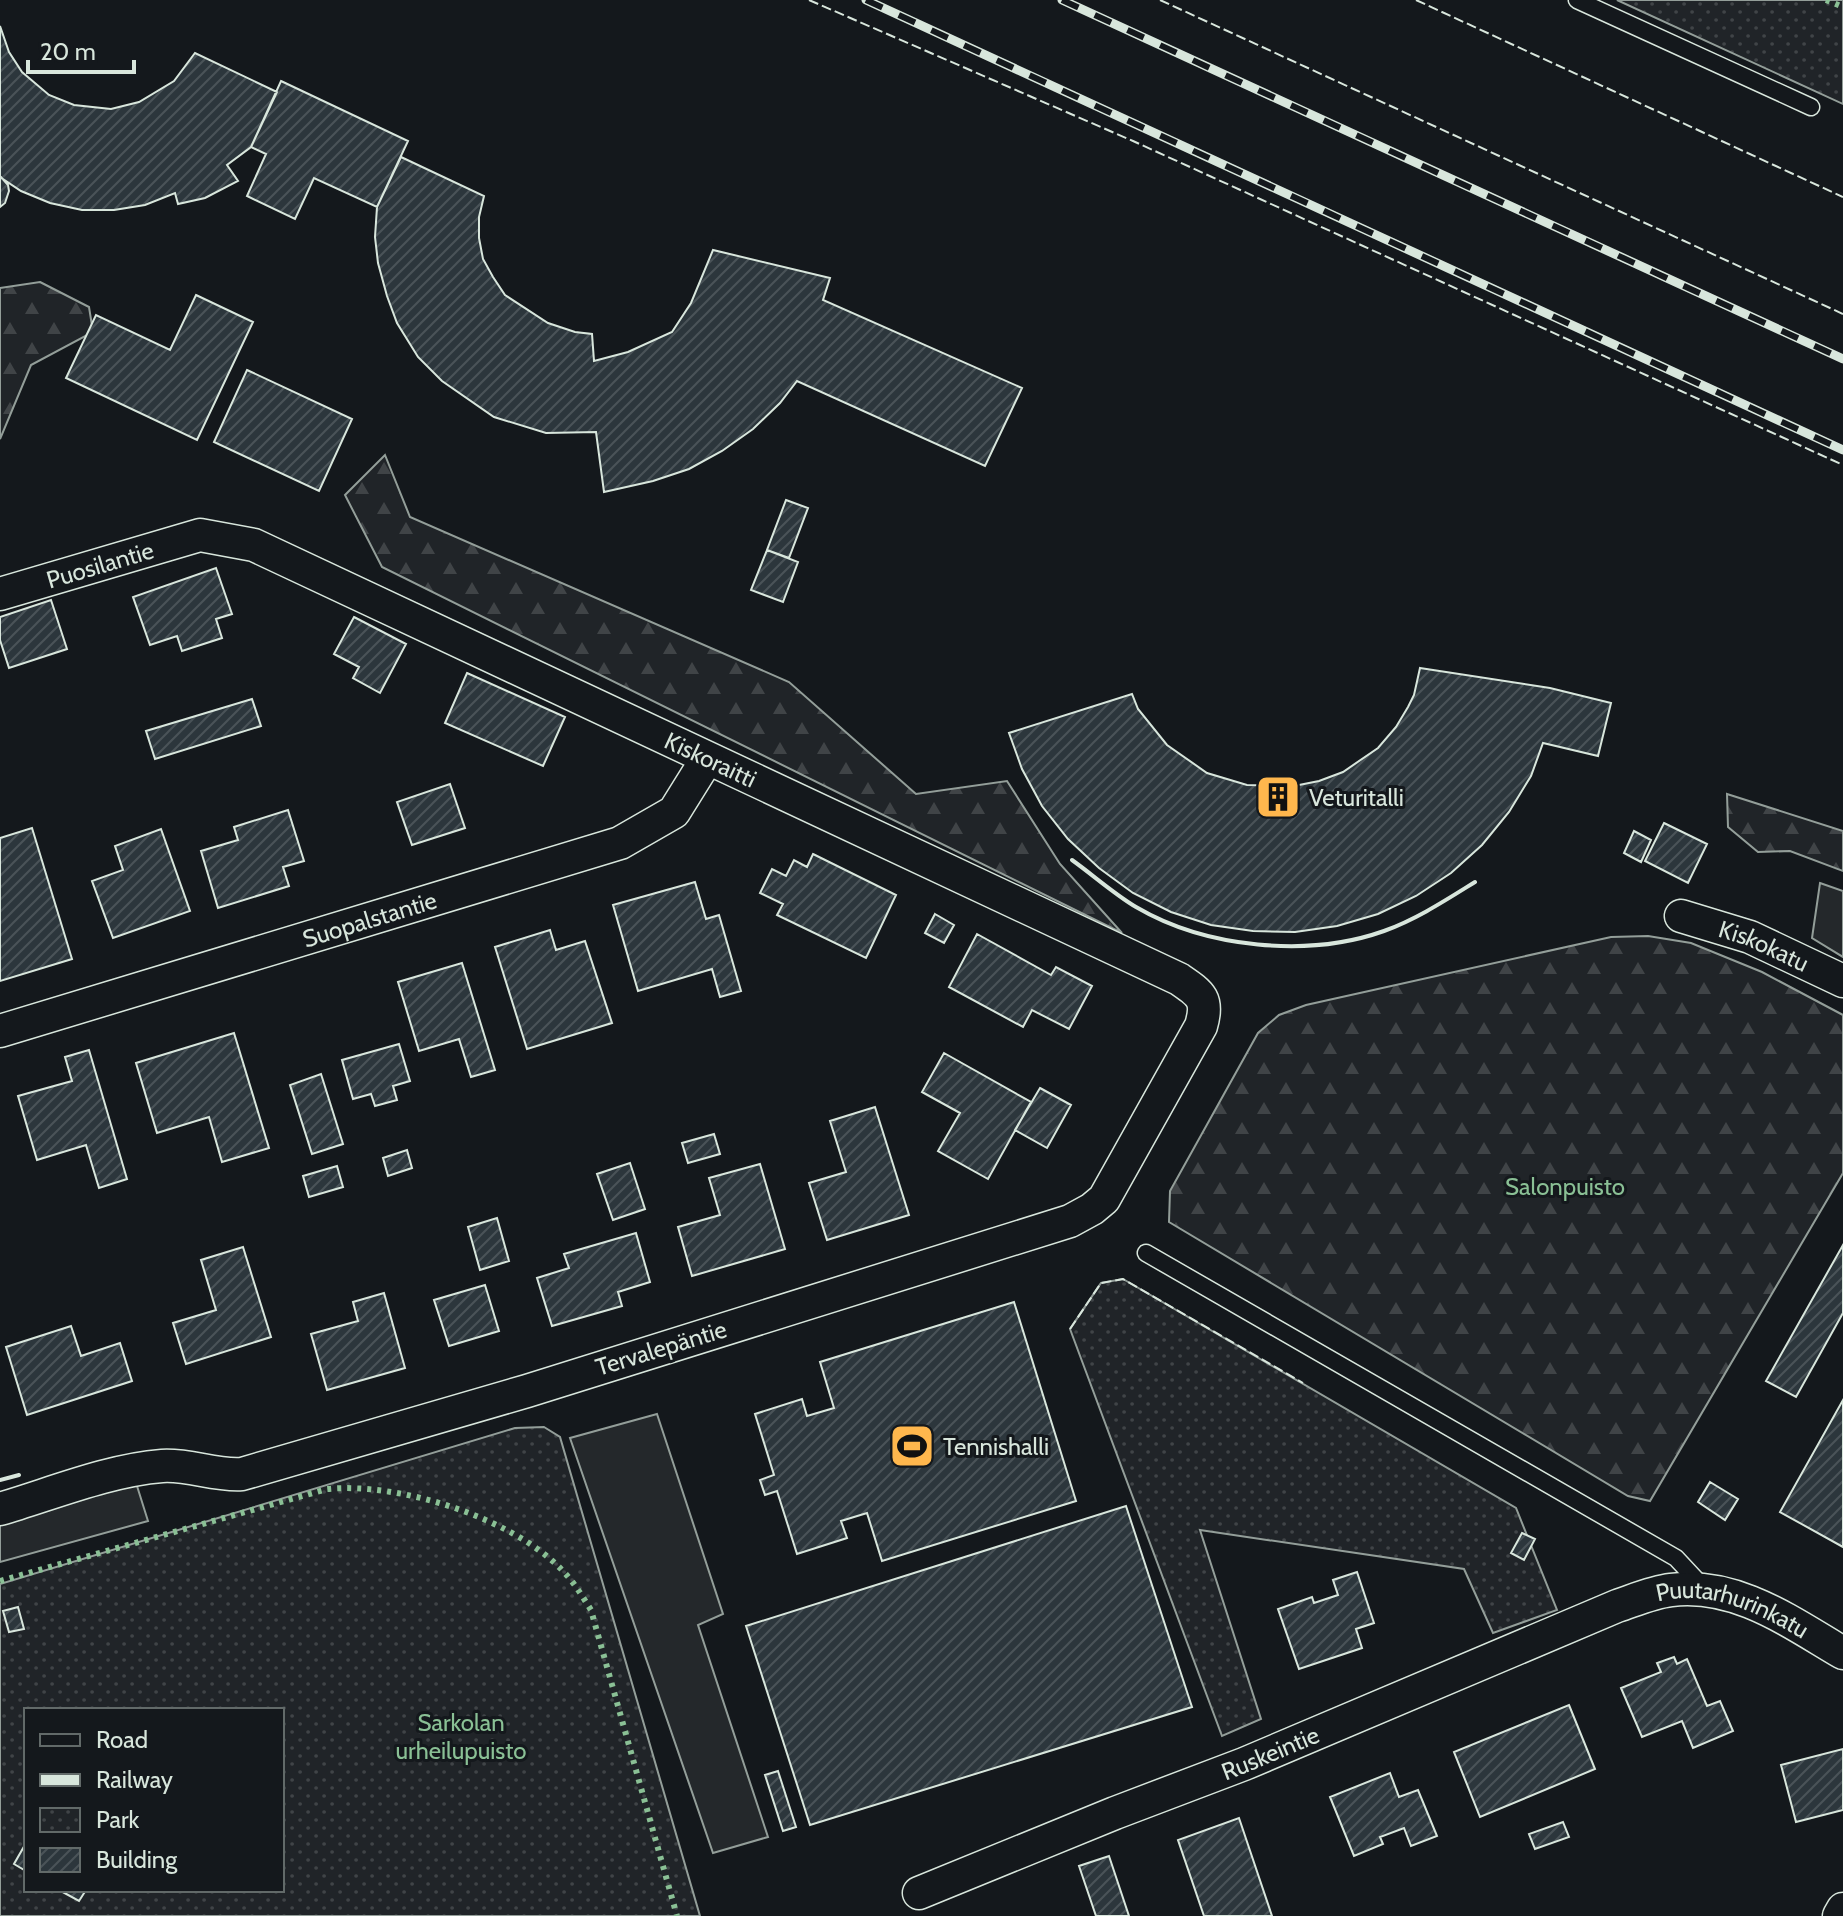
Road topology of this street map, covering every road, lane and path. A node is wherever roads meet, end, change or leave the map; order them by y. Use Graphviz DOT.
graph roads {
  1 [pos="1577,0"];
  2 [pos="1811,107"];
  3 [pos="200,535"];
  4 [pos="0,594"];
  5 [pos="707,759"];
  6 [pos="1681,916"];
  7 [pos="1843,981"];
  8 [pos="1206,1009"];
  9 [pos="0,1031"];
  10 [pos="1146,1253"];
  11 [pos="0,1509"];
  12 [pos="1704,1588"];
  13 [pos="1617,1606"];
  14 [pos="1843,1653"];
  15 [pos="919,1893"];
  16 [pos="1843,1909"];
  17 [pos="1839,1916"];
  1 -- 2 [label="lane"];
  3 -- 4 [label="street, Puosilantie"];
  3 -- 5 [label="street, Kiskoraitti"];
  5 -- 8 [label="street, Kiskoraitti"];
  5 -- 9 [label="street, Suopalstantie"];
  6 -- 7 [label="street, Kiskokatu"];
  8 -- 11 [label="street, Tervalepäntie"];
  10 -- 12 [label="lane"];
  12 -- 13 [label="street, Puutarhurinkatu"];
  12 -- 14 [label="street, Puutarhurinkatu"];
  13 -- 15 [label="street, Ruskeintie"];
  16 -- 17 [label="street"];
}
